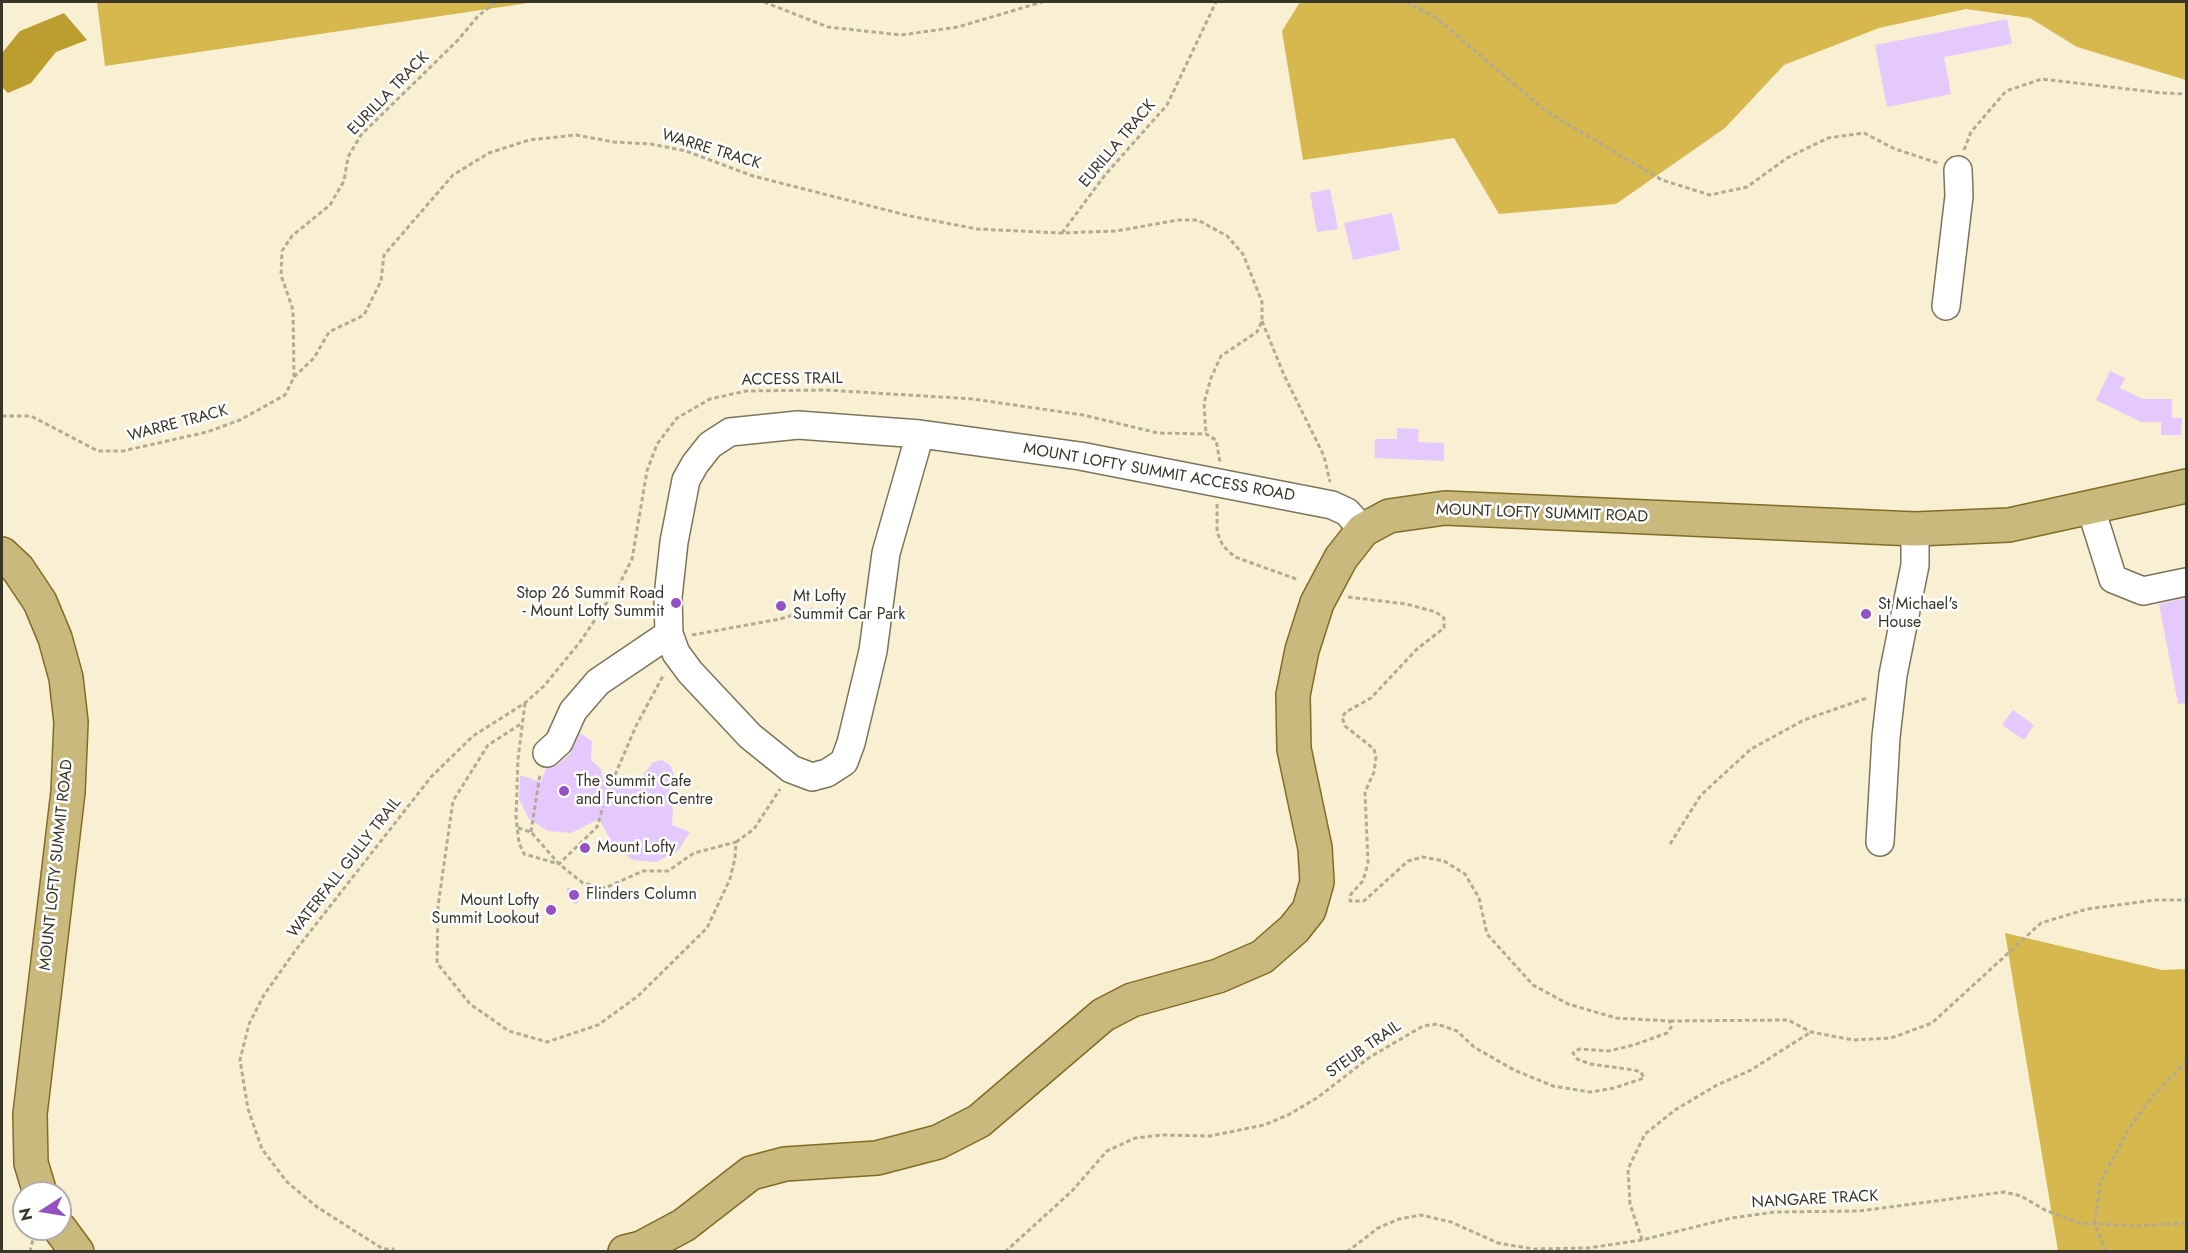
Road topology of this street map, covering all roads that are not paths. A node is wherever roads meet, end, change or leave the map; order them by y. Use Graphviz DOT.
graph roads {
  1 [pos="1958,170"];
  2 [pos="1946,306"];
  3 [pos="920,434"];
  4 [pos="2187,486"];
  5 [pos="2091,509"];
  6 [pos="1364,530"];
  7 [pos="1915,530"];
  8 [pos="2,554"];
  9 [pos="2187,582"];
  10 [pos="669,634"];
  11 [pos="547,753"];
  12 [pos="1880,842"];
  13 [pos="36,1181"];
  14 [pos="625,1251"];
  1 -- 2 [label="lane"];
  3 -- 6 [label="lane, MOUNT LOFTY SUMMIT ACCESS ROAD"];
  3 -- 10 [label="lane, MOUNT LOFTY SUMMIT ACCESS ROAD"];
  3 -- 10 [label="lane"];
  4 -- 5 [label="main road, MOUNT LOFTY SUMMIT ROAD"];
  5 -- 7 [label="main road, MOUNT LOFTY SUMMIT ROAD"];
  5 -- 9 [label="lane"];
  6 -- 7 [label="main road, MOUNT LOFTY SUMMIT ROAD"];
  6 -- 14 [label="main road, MOUNT LOFTY SUMMIT ROAD"];
  7 -- 12 [label="lane"];
  8 -- 13 [label="main road, MOUNT LOFTY SUMMIT ROAD"];
  10 -- 11 [label="lane"];
}
